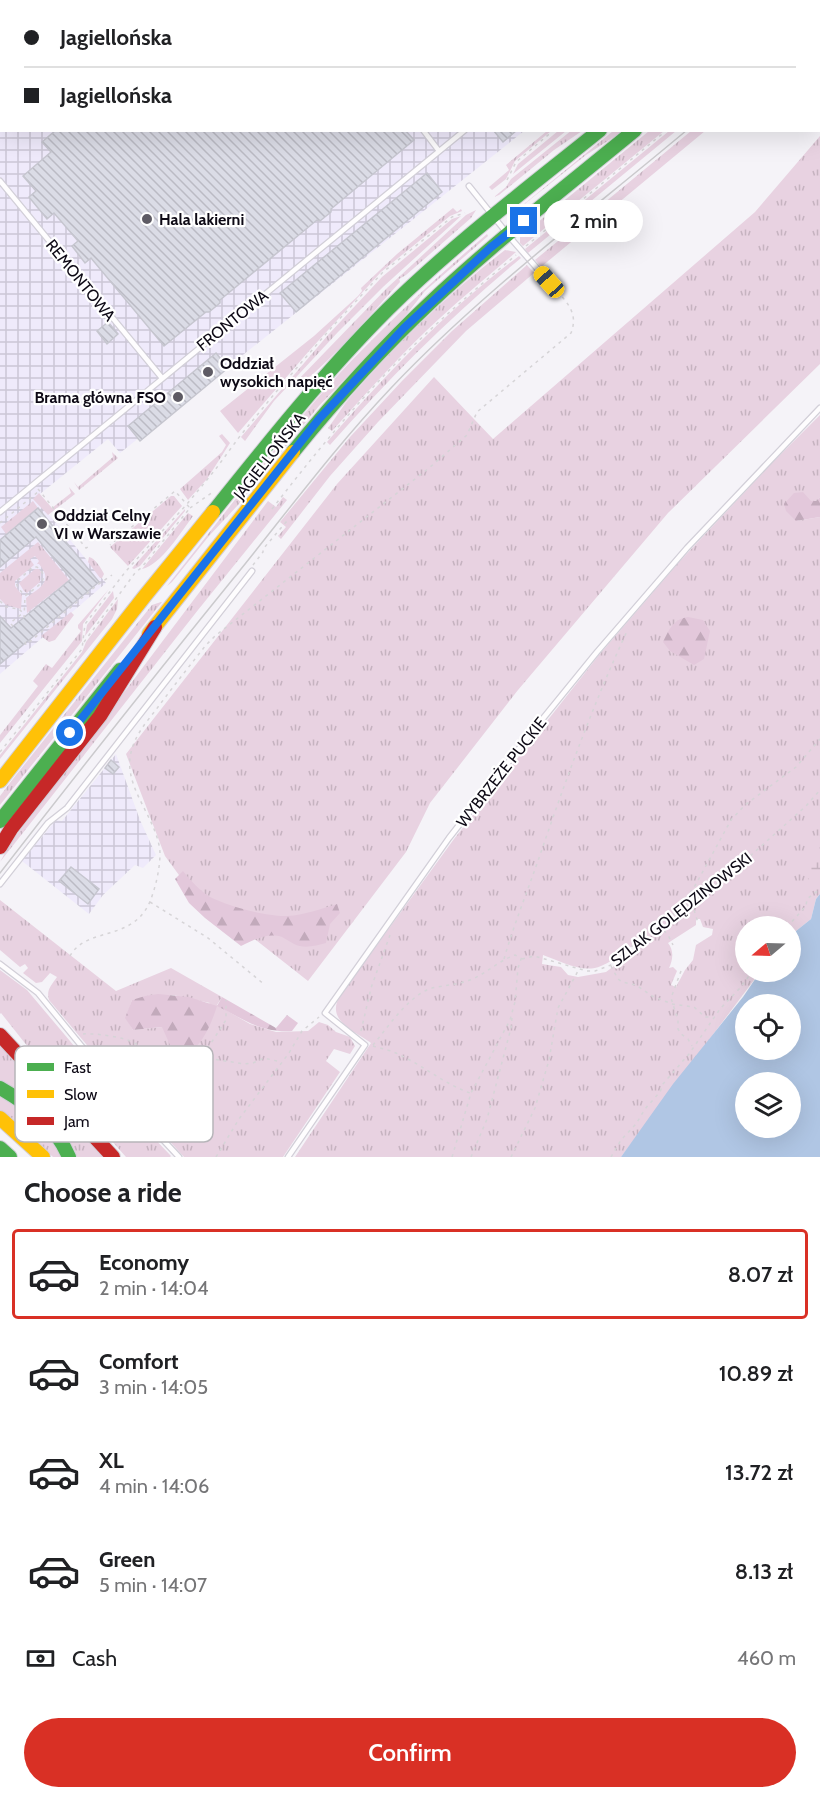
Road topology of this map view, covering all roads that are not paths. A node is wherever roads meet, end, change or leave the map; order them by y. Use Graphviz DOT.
graph roads {
  1 [pos="425,132"];
  2 [pos="463,132"];
  3 [pos="598,132"];
  4 [pos="633,132"];
  5 [pos="440,151"];
  6 [pos="0,182"];
  7 [pos="469,186"];
  8 [pos="493,216"];
  9 [pos="507,234"];
  10 [pos="549,282"];
  11 [pos="162,378"];
  12 [pos="820,408"];
  13 [pos="0,512"];
  14 [pos="252,571"];
  15 [pos="155,627"];
  16 [pos="0,781"];
  17 [pos="0,821"];
  18 [pos="0,847"];
  19 [pos="0,884"];
  20 [pos="0,964"];
  21 [pos="0,1026"];
  22 [pos="0,1035"];
  23 [pos="80,1046"];
  24 [pos="15,1050"];
  25 [pos="15,1051"];
  26 [pos="0,1088"];
  27 [pos="15,1097"];
  28 [pos="0,1118"];
  29 [pos="15,1132"];
  30 [pos="0,1134"];
  31 [pos="26,1142"];
  32 [pos="62,1142"];
  33 [pos="98,1142"];
  34 [pos="165,1142"];
  35 [pos="0,1148"];
  36 [pos="10,1157"];
  37 [pos="29,1157"];
  38 [pos="43,1157"];
  39 [pos="69,1157"];
  40 [pos="112,1157"];
  41 [pos="179,1157"];
  42 [pos="288,1157"];
  1 -- 5 [label="lane"];
  2 -- 5 [label="lane, FRONTOWA"];
  3 -- 8 [label="main road, JAGIELLOŃSKA"];
  4 -- 9 [label="main road, JAGIELLOŃSKA"];
  5 -- 11 [label="lane, FRONTOWA"];
  6 -- 11 [label="lane, REMONTOWA"];
  7 -- 8 [label="lane"];
  8 -- 9 [label="lane"];
  8 -- 16 [label="main road, JAGIELLOŃSKA"];
  9 -- 10 [label="lane"];
  9 -- 15 [label="main road, JAGIELLOŃSKA"];
  11 -- 13 [label="lane, FRONTOWA"];
  12 -- 42 [label="lane, WYBRZEŻE PUCKIE"];
  14 -- 19 [label="lane"];
  15 -- 17 [label="main road, JAGIELLOŃSKA"];
  15 -- 18 [label="main road"];
  20 -- 23 [label="lane"];
  21 -- 24 [label="main road"];
  22 -- 25 [label="main road"];
  26 -- 27 [label="main road"];
  28 -- 29 [label="main road"];
  30 -- 37 [label="main road"];
  31 -- 38 [label="main road"];
  32 -- 39 [label="main road"];
  33 -- 40 [label="main road"];
  34 -- 41 [label="lane"];
  35 -- 36 [label="main road"];
}
